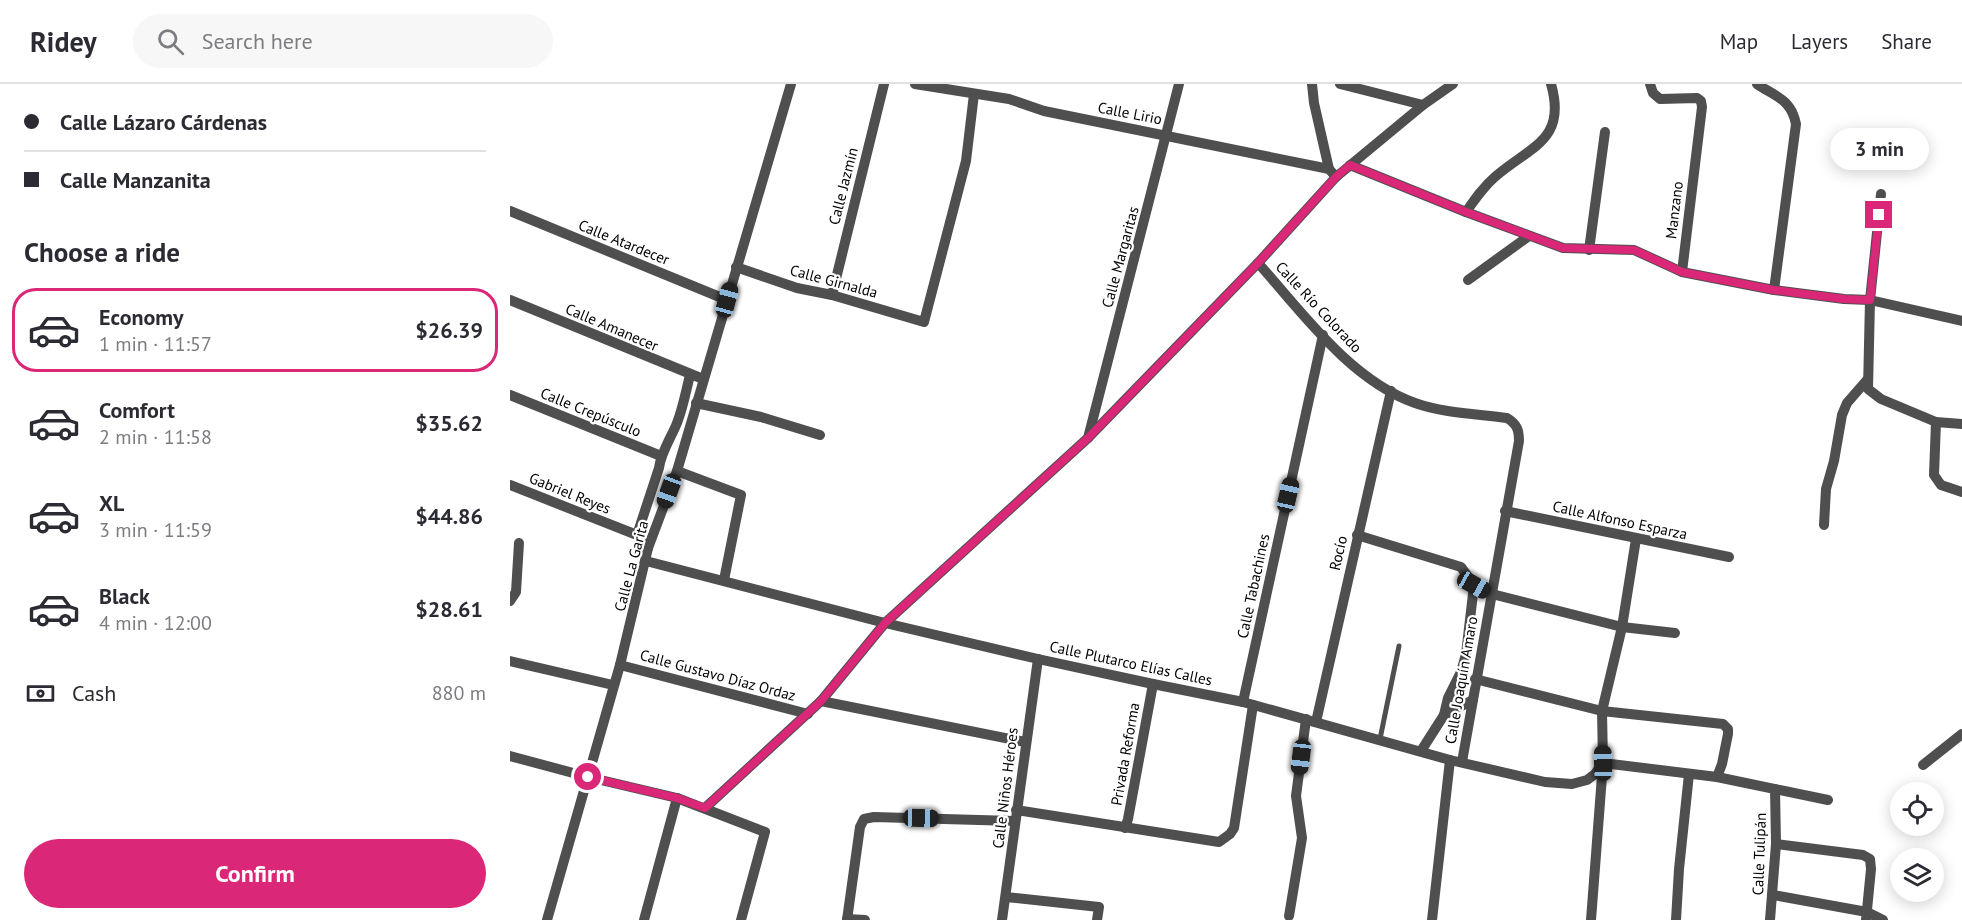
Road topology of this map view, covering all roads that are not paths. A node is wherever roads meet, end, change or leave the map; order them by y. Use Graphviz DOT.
graph roads {
  1 [pos="791,84"];
  2 [pos="884,84"];
  3 [pos="915,84"];
  4 [pos="1179,84"];
  5 [pos="1312,84"];
  6 [pos="1340,84"];
  7 [pos="1454,84"];
  8 [pos="1551,84"];
  9 [pos="1650,84"];
  10 [pos="1757,84"];
  11 [pos="974,94"];
  12 [pos="1423,105"];
  13 [pos="1605,132"];
  14 [pos="1167,135"];
  15 [pos="1350,165"];
  16 [pos="1333,173"];
  17 [pos="1881,194"];
  18 [pos="510,211"];
  19 [pos="1466,212"];
  20 [pos="1529,236"];
  21 [pos="1589,250"];
  22 [pos="1258,263"];
  23 [pos="736,267"];
  24 [pos="1682,272"];
  25 [pos="1468,280"];
  26 [pos="1774,290"];
  27 [pos="832,295"];
  28 [pos="510,300"];
  29 [pos="727,300"];
  30 [pos="1870,300"];
  31 [pos="1962,321"];
  32 [pos="1323,335"];
  33 [pos="690,375"];
  34 [pos="703,379"];
  35 [pos="1867,380"];
  36 [pos="1391,391"];
  37 [pos="510,395"];
  38 [pos="696,403"];
  39 [pos="1936,422"];
  40 [pos="1962,424"];
  41 [pos="1517,427"];
  42 [pos="820,435"];
  43 [pos="1088,438"];
  44 [pos="661,456"];
  45 [pos="677,471"];
  46 [pos="510,485"];
  47 [pos="1962,492"];
  48 [pos="1505,511"];
  49 [pos="1824,525"];
  50 [pos="637,535"];
  51 [pos="1358,536"];
  52 [pos="1636,539"];
  53 [pos="519,543"];
  54 [pos="648,548"];
  55 [pos="1729,557"];
  56 [pos="646,561"];
  57 [pos="724,580"];
  58 [pos="1474,585"];
  59 [pos="1492,594"];
  60 [pos="510,601"];
  61 [pos="885,623"];
  62 [pos="1622,627"];
  63 [pos="1675,633"];
  64 [pos="1399,646"];
  65 [pos="1038,659"];
  66 [pos="510,661"];
  67 [pos="620,665"];
  68 [pos="1475,679"];
  69 [pos="1153,684"];
  70 [pos="613,685"];
  71 [pos="1473,700"];
  72 [pos="821,701"];
  73 [pos="1248,703"];
  74 [pos="1602,711"];
  75 [pos="808,714"];
  76 [pos="1444,715"];
  77 [pos="1311,721"];
  78 [pos="1962,734"];
  79 [pos="1380,740"];
  80 [pos="1025,742"];
  81 [pos="1421,752"];
  82 [pos="510,756"];
  83 [pos="1456,761"];
  84 [pos="1603,763"];
  85 [pos="1923,765"];
  86 [pos="1689,774"];
  87 [pos="588,777"];
  88 [pos="1717,777"];
  89 [pos="1775,789"];
  90 [pos="677,798"];
  91 [pos="1828,800"];
  92 [pos="705,808"];
  93 [pos="1015,815"];
  94 [pos="1125,828"];
  95 [pos="1776,844"];
  96 [pos="1773,895"];
  97 [pos="1006,897"];
  98 [pos="1866,916"];
  99 [pos="1289,918"];
  100 [pos="847,919"];
  101 [pos="547,920"];
  102 [pos="644,920"];
  103 [pos="741,920"];
  104 [pos="865,920"];
  105 [pos="1002,920"];
  106 [pos="1097,920"];
  107 [pos="1432,920"];
  108 [pos="1591,920"];
  109 [pos="1676,920"];
  110 [pos="1770,920"];
  111 [pos="1883,920"];
  1 -- 23 [label="street, Calle La Garita"];
  2 -- 27 [label="street, Calle Jazmín"];
  3 -- 11 [label="street, Calle Lirio"];
  4 -- 14 [label="street, Calle Margaritas"];
  5 -- 16 [label="street"];
  6 -- 12 [label="street"];
  7 -- 12 [label="street"];
  8 -- 19 [label="street"];
  9 -- 24 [label="street, Manzano"];
  10 -- 26 [label="street"];
  11 -- 14 [label="street, Calle Lirio"];
  11 -- 27 [label="street, Calle Girnalda"];
  12 -- 15 [label="street"];
  13 -- 21 [label="street"];
  14 -- 16 [label="street, Calle Lirio"];
  14 -- 43 [label="street, Calle Margaritas"];
  15 -- 16 [label="street"];
  15 -- 19 [label="street"];
  16 -- 22 [label="street"];
  17 -- 30 [label="street"];
  18 -- 29 [label="street, Calle Atardecer"];
  19 -- 20 [label="street"];
  20 -- 21 [label="street"];
  20 -- 25 [label="street"];
  21 -- 24 [label="street"];
  22 -- 32 [label="street, Calle Río Colorado"];
  22 -- 43 [label="street"];
  23 -- 27 [label="street, Calle Girnalda"];
  23 -- 29 [label="street, Calle La Garita"];
  24 -- 26 [label="street"];
  26 -- 30 [label="street"];
  28 -- 33 [label="street, Calle Amanecer"];
  29 -- 34 [label="street, Calle La Garita"];
  30 -- 31 [label="street"];
  30 -- 35 [label="street"];
  32 -- 36 [label="street, Calle Río Colorado"];
  32 -- 73 [label="street, Calle Tabachines"];
  33 -- 34 [label="street, Calle Amanecer"];
  33 -- 44 [label="street, Calle La Garita"];
  34 -- 38 [label="street, Calle La Garita"];
  35 -- 39 [label="street"];
  35 -- 49 [label="street"];
  36 -- 41 [label="street, Calle Río Colorado"];
  36 -- 51 [label="street, Rocío"];
  37 -- 44 [label="street, Calle Crepúsculo"];
  38 -- 42 [label="street"];
  38 -- 45 [label="street, Calle La Garita"];
  39 -- 40 [label="street"];
  39 -- 47 [label="street"];
  41 -- 48 [label="street, Calle Joaquín Amaro"];
  43 -- 61 [label="street"];
  44 -- 50 [label="street, Calle La Garita"];
  45 -- 54 [label="street, Calle La Garita"];
  45 -- 57 [label="street"];
  46 -- 50 [label="street, Gabriel Reyes"];
  48 -- 52 [label="street, Calle Alfonso Esparza"];
  48 -- 59 [label="street, Calle Joaquín Amaro"];
  50 -- 54 [label="street, Gabriel Reyes"];
  51 -- 58 [label="street"];
  51 -- 77 [label="street, Rocío"];
  52 -- 55 [label="street, Calle Alfonso Esparza"];
  52 -- 62 [label="street"];
  53 -- 60 [label="street"];
  54 -- 56 [label="street, Calle La Garita"];
  56 -- 57 [label="street, Calle Plutarco Elías Calles"];
  56 -- 67 [label="street, Calle La Garita"];
  57 -- 61 [label="street, Calle Plutarco Elías Calles"];
  58 -- 59 [label="street"];
  58 -- 76 [label="street"];
  59 -- 62 [label="street"];
  59 -- 68 [label="street, Calle Joaquín Amaro"];
  61 -- 65 [label="street, Calle Plutarco Elías Calles"];
  61 -- 72 [label="street"];
  62 -- 63 [label="street"];
  62 -- 74 [label="street"];
  64 -- 79 [label="lane"];
  65 -- 69 [label="street, Calle Plutarco Elías Calles"];
  65 -- 80 [label="street, Calle Niños Héroes"];
  66 -- 70 [label="street"];
  67 -- 70 [label="street, Calle La Garita"];
  67 -- 75 [label="street, Calle Gustavo Díaz Ordaz"];
  68 -- 71 [label="street, Calle Joaquín Amaro"];
  68 -- 74 [label="street"];
  69 -- 73 [label="street, Calle Plutarco Elías Calles"];
  69 -- 94 [label="street, Privada Reforma"];
  70 -- 87 [label="street, Calle La Garita"];
  71 -- 76 [label="street"];
  71 -- 83 [label="street, Calle Joaquín Amaro"];
  72 -- 75 [label="street"];
  72 -- 80 [label="street"];
  73 -- 77 [label="street, Calle Plutarco Elías Calles"];
  73 -- 94 [label="street, Calle Tabachines"];
  74 -- 84 [label="street"];
  74 -- 88 [label="street"];
  75 -- 92 [label="street"];
  76 -- 81 [label="street"];
  77 -- 79 [label="street, Calle Plutarco Elías Calles"];
  77 -- 99 [label="street, Rocío"];
  78 -- 85 [label="street"];
  79 -- 81 [label="street, Calle Plutarco Elías Calles"];
  80 -- 93 [label="street, Calle Niños Héroes"];
  81 -- 83 [label="street, Calle Plutarco Elías Calles"];
  82 -- 87 [label="street"];
  83 -- 84 [label="street, Calle Plutarco Elías Calles"];
  83 -- 107 [label="street, Calle Joaquín Amaro"];
  84 -- 86 [label="street"];
  84 -- 108 [label="street"];
  86 -- 88 [label="street"];
  86 -- 109 [label="street"];
  87 -- 90 [label="street"];
  87 -- 101 [label="street, Calle La Garita"];
  88 -- 89 [label="street"];
  89 -- 91 [label="street"];
  89 -- 95 [label="street, Calle Tulipán"];
  90 -- 92 [label="street"];
  90 -- 102 [label="street"];
  92 -- 103 [label="street"];
  93 -- 94 [label="street"];
  93 -- 97 [label="street, Calle Niños Héroes"];
  93 -- 100 [label="street"];
  95 -- 96 [label="street, Calle Tulipán"];
  95 -- 98 [label="street"];
  96 -- 98 [label="street"];
  96 -- 110 [label="street, Calle Tulipán"];
  97 -- 105 [label="street, Calle Niños Héroes"];
  97 -- 106 [label="street"];
  98 -- 111 [label="street"];
  100 -- 104 [label="street"];
}
